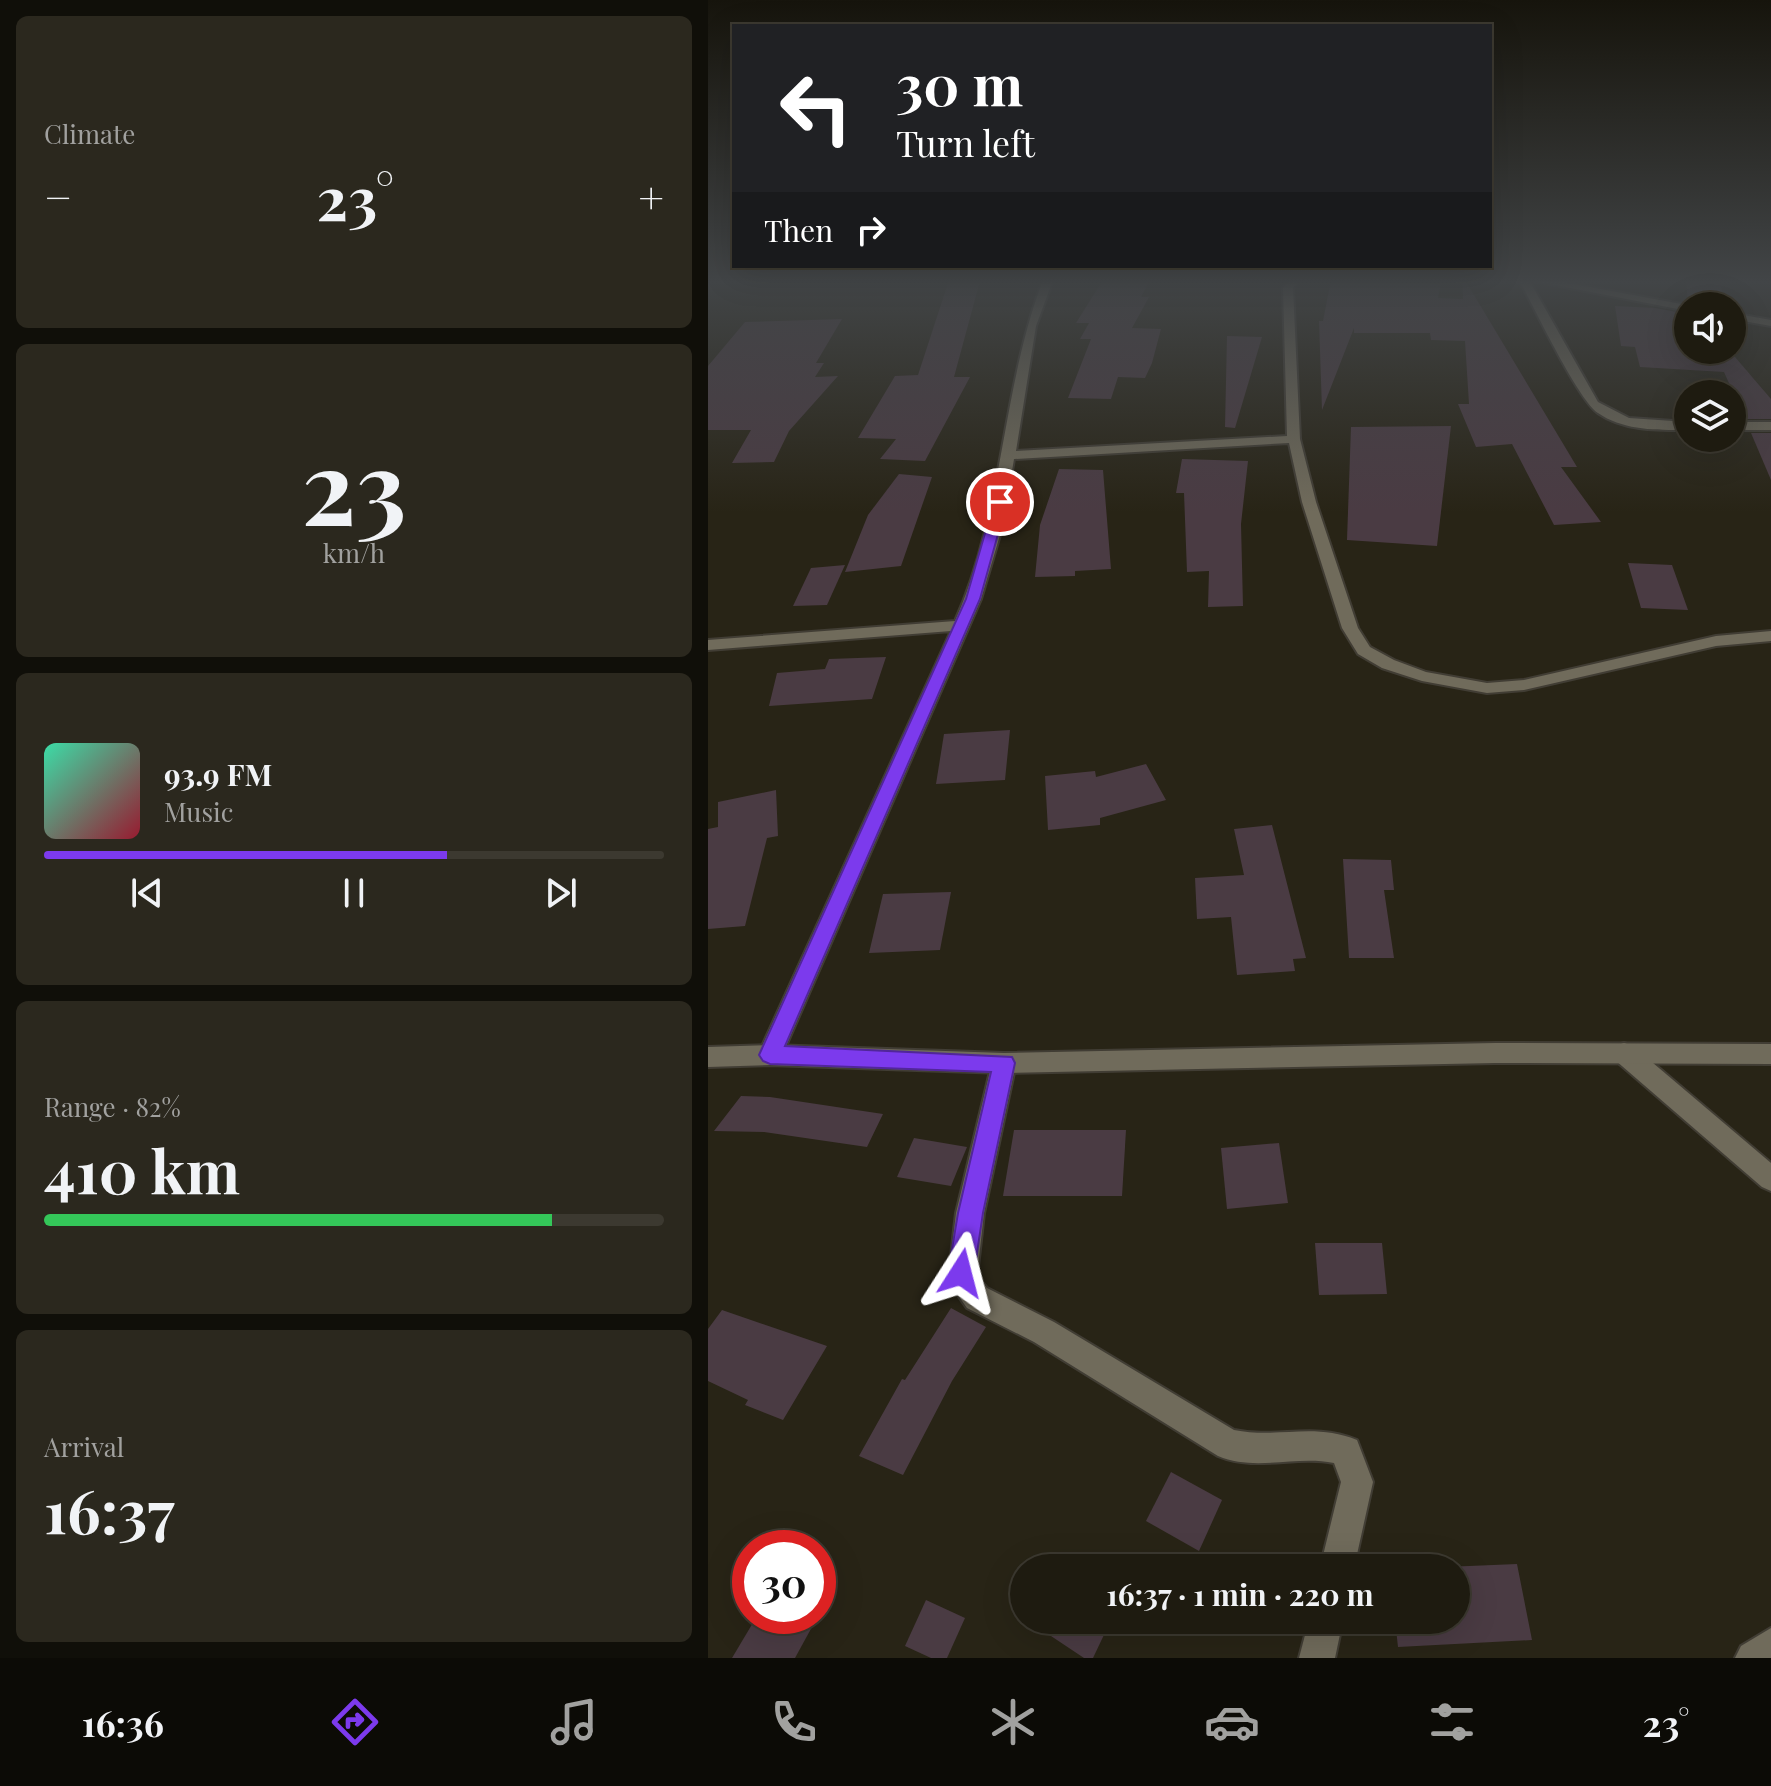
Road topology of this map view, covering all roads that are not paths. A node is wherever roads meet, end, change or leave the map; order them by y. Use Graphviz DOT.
graph roads {
  1 [pos="1024,357"];
  2 [pos="1291,357"];
  3 [pos="1567,357"];
  4 [pos="1674,425"];
  5 [pos="1746,426"];
  6 [pos="1771,426"];
  7 [pos="1294,439"];
  8 [pos="1009,455"];
  9 [pos="962,625"];
  10 [pos="1771,636"];
  11 [pos="708,645"];
  12 [pos="1624,1053"];
  13 [pos="1771,1054"];
  14 [pos="770,1055"];
  15 [pos="708,1057"];
  16 [pos="1004,1063"];
  17 [pos="1771,1179"];
  18 [pos="1340,1554"];
  19 [pos="1323,1634"];
  20 [pos="1771,1645"];
  21 [pos="1317,1658"];
  22 [pos="1753,1658"];
  1 -- 8 [label="street"];
  2 -- 7 [label="street"];
  3 -- 4 [label="street"];
  5 -- 6 [label="street"];
  7 -- 8 [label="street"];
  7 -- 10 [label="street"];
  8 -- 9 [label="street"];
  9 -- 11 [label="street"];
  9 -- 14 [label="street"];
  12 -- 13 [label="street"];
  12 -- 16 [label="street"];
  12 -- 17 [label="street"];
  14 -- 15 [label="street"];
  14 -- 16 [label="street"];
  16 -- 18 [label="street"];
  19 -- 21 [label="street"];
  20 -- 22 [label="street"];
}
